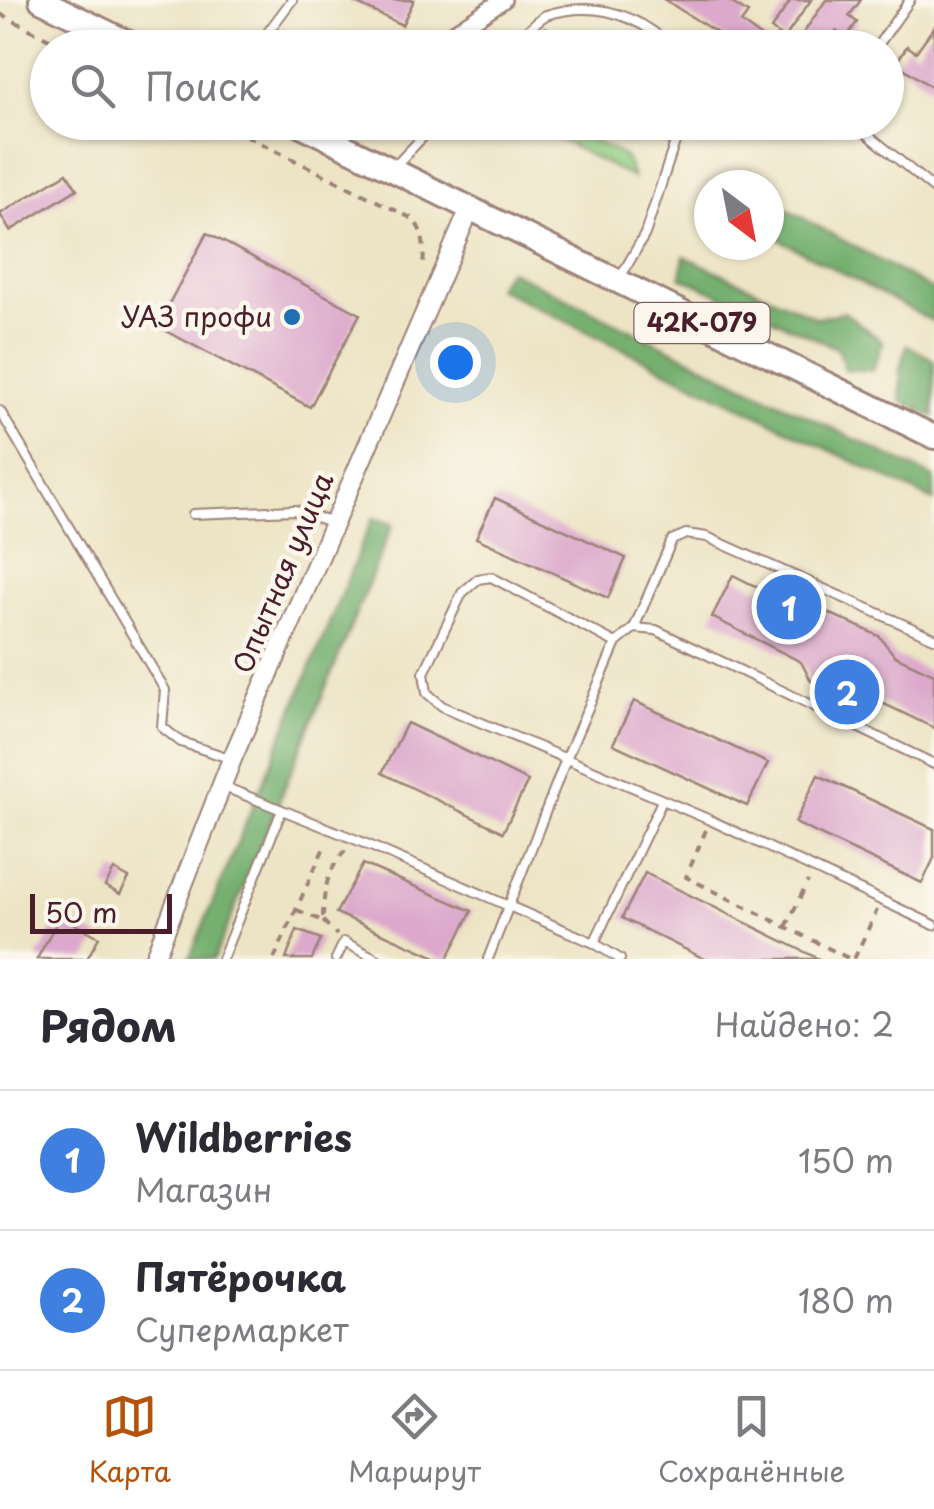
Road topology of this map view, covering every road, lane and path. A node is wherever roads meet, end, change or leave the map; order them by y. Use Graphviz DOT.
graph roads {
  1 [pos="42,0"];
  2 [pos="292,0"];
  3 [pos="502,0"];
  4 [pos="910,0"];
  5 [pos="0,14"];
  6 [pos="32,30"];
  7 [pos="103,30"];
  8 [pos="270,30"];
  9 [pos="457,30"];
  10 [pos="530,30"];
  11 [pos="651,30"];
  12 [pos="889,30"];
  13 [pos="254,140"];
  14 [pos="331,140"];
  15 [pos="420,140"];
  16 [pos="671,140"];
  17 [pos="875,140"];
  18 [pos="675,142"];
  19 [pos="392,170"];
  20 [pos="934,189"];
  21 [pos="469,211"];
  22 [pos="422,270"];
  23 [pos="618,282"];
  24 [pos="0,411"];
  25 [pos="934,436"];
  26 [pos="193,514"];
  27 [pos="334,523"];
  28 [pos="634,628"];
  29 [pos="934,638"];
  30 [pos="616,643"];
  31 [pos="232,759"];
  32 [pos="566,759"];
  33 [pos="934,764"];
  34 [pos="222,786"];
  35 [pos="662,801"];
  36 [pos="282,810"];
  37 [pos="710,820"];
  38 [pos="332,830"];
  39 [pos="357,840"];
  40 [pos="815,868"];
  41 [pos="882,902"];
  42 [pos="296,909"];
  43 [pos="510,909"];
  44 [pos="322,921"];
  45 [pos="934,925"];
  46 [pos="785,928"];
  47 [pos="344,942"];
  48 [pos="594,944"];
  49 [pos="154,959"];
  50 [pos="222,959"];
  51 [pos="274,959"];
  52 [pos="336,959"];
  53 [pos="377,959"];
  54 [pos="488,959"];
  55 [pos="620,959"];
  56 [pos="852,959"];
  1 -- 7 [label="main road"];
  2 -- 8 [label="lane"];
  3 -- 9 [label="street"];
  4 -- 12 [label="lane"];
  5 -- 6 [label="path"];
  10 -- 11 [label="lane"];
  13 -- 22 [label="path"];
  14 -- 19 [label="main road, 42К-079"];
  15 -- 19 [label="lane"];
  16 -- 18 [label="lane"];
  17 -- 20 [label="lane"];
  18 -- 23 [label="lane"];
  19 -- 21 [label="main road, 42К-079"];
  21 -- 23 [label="main road, 42К-079"];
  21 -- 27 [label="street, Опытная улица"];
  23 -- 25 [label="main road, 42К-079"];
  24 -- 31 [label="lane"];
  26 -- 27 [label="lane"];
  27 -- 31 [label="street, Опытная улица"];
  28 -- 29 [label="lane"];
  28 -- 30 [label="lane"];
  28 -- 33 [label="lane"];
  30 -- 32 [label="lane"];
  30 -- 32 [label="lane"];
  31 -- 34 [label="street, Опытная улица"];
  32 -- 35 [label="lane"];
  32 -- 43 [label="lane"];
  34 -- 36 [label="lane"];
  34 -- 49 [label="street, Опытная улица"];
  35 -- 37 [label="lane"];
  35 -- 48 [label="lane"];
  36 -- 38 [label="lane"];
  36 -- 50 [label="lane"];
  37 -- 40 [label="lane"];
  37 -- 46 [label="path"];
  38 -- 39 [label="lane"];
  38 -- 42 [label="path"];
  39 -- 43 [label="lane"];
  39 -- 44 [label="path"];
  40 -- 41 [label="lane"];
  40 -- 46 [label="path"];
  41 -- 45 [label="lane"];
  41 -- 56 [label="path"];
  42 -- 44 [label="path"];
  42 -- 51 [label="path"];
  43 -- 48 [label="lane"];
  43 -- 54 [label="lane"];
  44 -- 47 [label="path"];
  46 -- 56 [label="path"];
  47 -- 52 [label="lane"];
  47 -- 53 [label="lane"];
  48 -- 55 [label="lane"];
}
